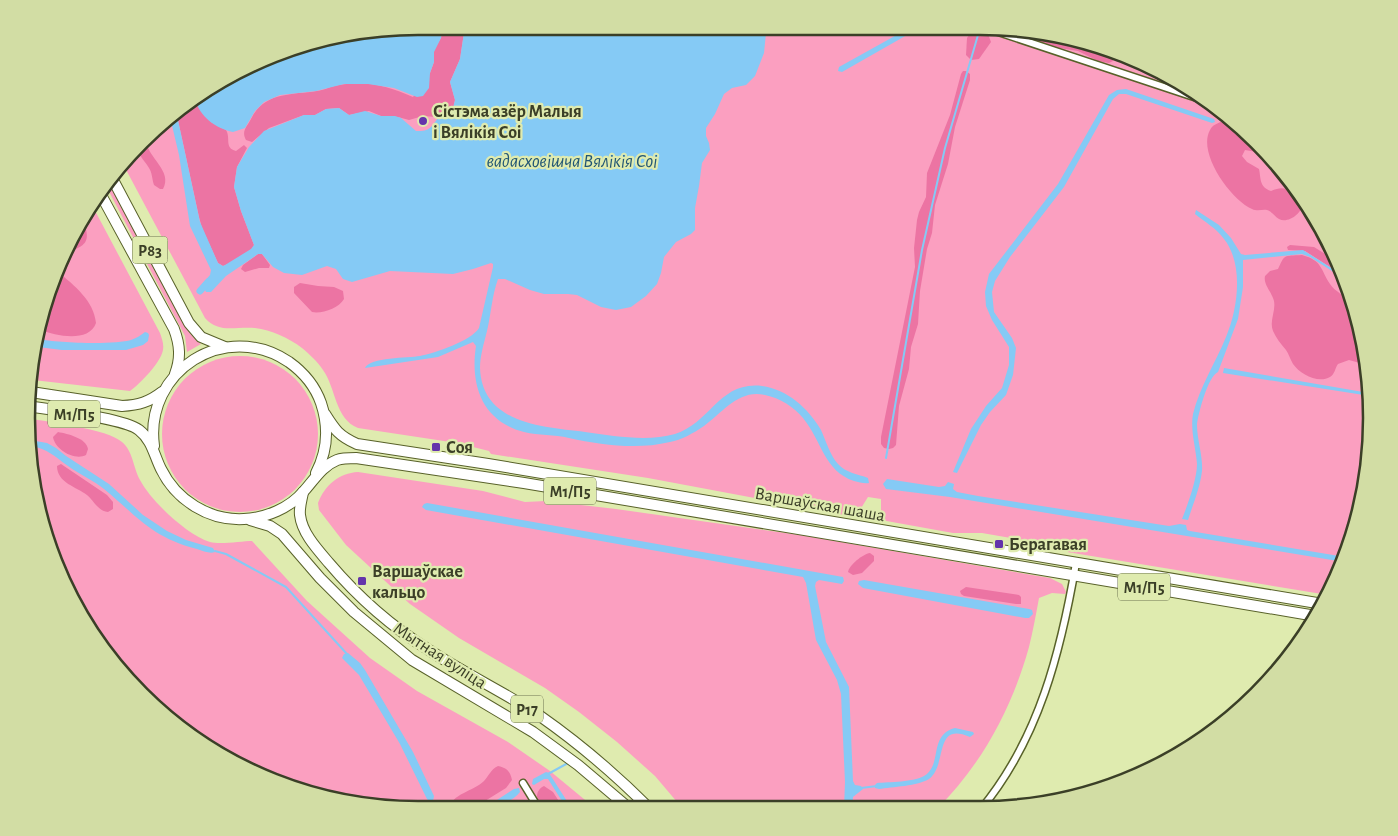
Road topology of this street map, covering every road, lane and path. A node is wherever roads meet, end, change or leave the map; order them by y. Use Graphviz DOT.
graph roads {
  1 [pos="1012,37"];
  2 [pos="1183,93"];
  3 [pos="115,184"];
  4 [pos="104,200"];
  5 [pos="226,347"];
  6 [pos="175,375"];
  7 [pos="163,391"];
  8 [pos="36,393"];
  9 [pos="35,407"];
  10 [pos="325,414"];
  11 [pos="155,452"];
  12 [pos="314,478"];
  13 [pos="304,492"];
  14 [pos="244,519"];
  15 [pos="1076,563"];
  16 [pos="1074,576"];
  17 [pos="1316,603"];
  18 [pos="1309,615"];
  19 [pos="523,783"];
  20 [pos="534,801"];
  21 [pos="620,801"];
  22 [pos="642,801"];
  23 [pos="987,801"];
  1 -- 2 [label="street"];
  3 -- 5 [label="highway, Р83"];
  4 -- 6 [label="highway, Р83"];
  5 -- 6 [label="highway, Варшаўская шаша / М1/П5"];
  5 -- 10 [label="highway, Варшаўская шаша / М1/П5"];
  6 -- 7 [label="highway, Варшаўская шаша / М1/П5"];
  7 -- 8 [label="highway, Варшаўская шаша / М1/П5"];
  7 -- 11 [label="highway, Варшаўская шаша / М1/П5"];
  9 -- 11 [label="highway, Варшаўская шаша / М1/П5"];
  10 -- 12 [label="highway, Варшаўская шаша / М1/П5"];
  10 -- 15 [label="highway, Варшаўская шаша / М1/П5"];
  11 -- 14 [label="highway, Варшаўская шаша / М1/П5"];
  12 -- 13 [label="highway, Варшаўская шаша / М1/П5"];
  12 -- 16 [label="highway, Варшаўская шаша / М1/П5"];
  13 -- 14 [label="highway, Варшаўская шаша / М1/П5"];
  13 -- 22 [label="highway, Мытная вуліца / Р17"];
  14 -- 21 [label="highway, Мытная вуліца / Р17"];
  15 -- 16 [label="street"];
  15 -- 17 [label="highway, Варшаўская шаша / М1/П5"];
  16 -- 18 [label="highway, Варшаўская шаша / М1/П5"];
  16 -- 23 [label="street"];
  19 -- 20 [label="street"];
}
